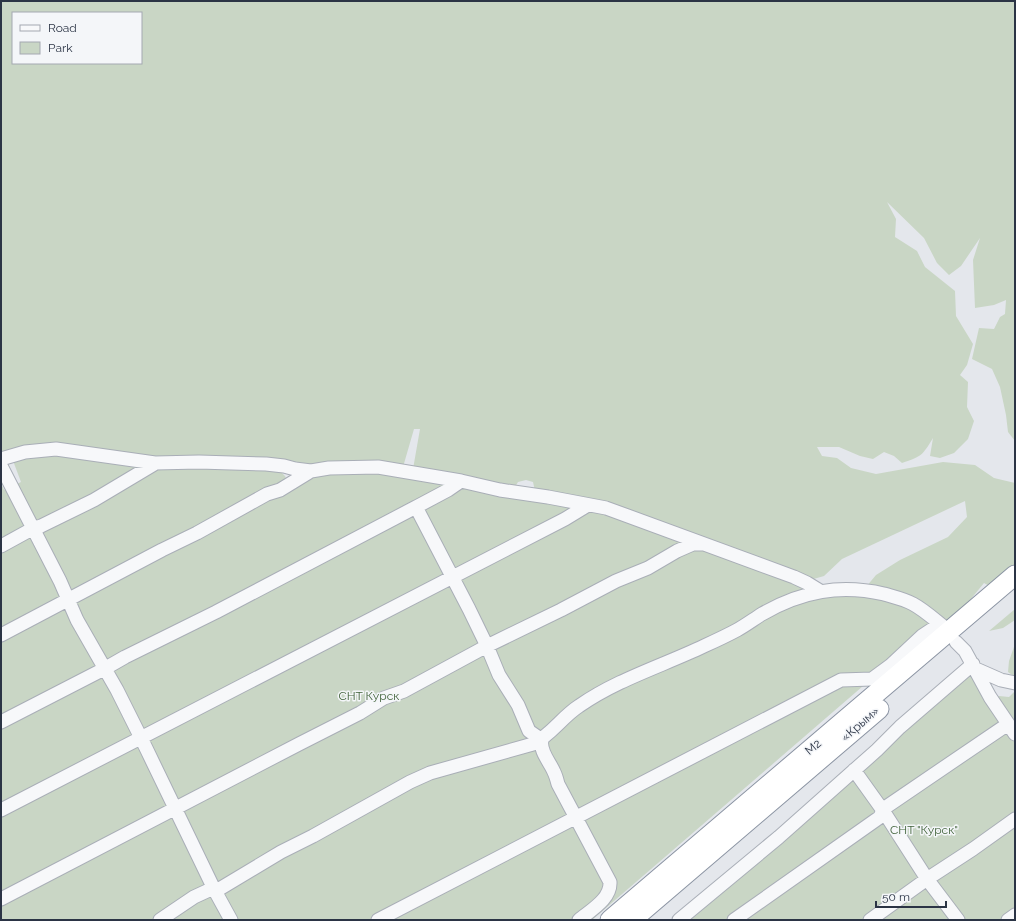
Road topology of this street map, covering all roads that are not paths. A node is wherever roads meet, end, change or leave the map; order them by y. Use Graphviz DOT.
graph roads {
  1 [pos="1,459"];
  2 [pos="156,463"];
  3 [pos="1,466"];
  4 [pos="310,472"];
  5 [pos="461,481"];
  6 [pos="588,505"];
  7 [pos="416,507"];
  8 [pos="32,529"];
  9 [pos="704,544"];
  10 [pos="1,546"];
  11 [pos="1015,575"];
  12 [pos="452,577"];
  13 [pos="820,591"];
  14 [pos="1015,591"];
  15 [pos="68,599"];
  16 [pos="948,632"];
  17 [pos="1,635"];
  18 [pos="487,646"];
  19 [pos="974,667"];
  20 [pos="106,668"];
  21 [pos="1015,683"];
  22 [pos="1,722"];
  23 [pos="1011,729"];
  24 [pos="141,738"];
  25 [pos="542,740"];
  26 [pos="854,770"];
  27 [pos="175,809"];
  28 [pos="883,809"];
  29 [pos="1,810"];
  30 [pos="576,818"];
  31 [pos="1015,819"];
  32 [pos="927,879"];
  33 [pos="214,890"];
  34 [pos="1,899"];
  35 [pos="1015,915"];
  36 [pos="160,920"];
  37 [pos="231,920"];
  38 [pos="378,920"];
  39 [pos="580,920"];
  40 [pos="610,920"];
  41 [pos="632,920"];
  42 [pos="679,920"];
  43 [pos="734,920"];
  44 [pos="870,920"];
  45 [pos="958,920"];
  46 [pos="1008,920"];
  1 -- 2 [label="street"];
  2 -- 4 [label="street"];
  2 -- 8 [label="street"];
  3 -- 8 [label="street"];
  4 -- 5 [label="street"];
  4 -- 15 [label="street"];
  5 -- 6 [label="street"];
  5 -- 7 [label="street"];
  6 -- 9 [label="street"];
  6 -- 12 [label="street"];
  7 -- 12 [label="street"];
  7 -- 20 [label="street"];
  8 -- 10 [label="street"];
  8 -- 15 [label="street"];
  9 -- 13 [label="street"];
  9 -- 18 [label="street"];
  11 -- 16 [label="highway, М2"];
  12 -- 18 [label="street"];
  12 -- 24 [label="street"];
  13 -- 16 [label="street"];
  13 -- 25 [label="street"];
  14 -- 16 [label="highway, «Крым»"];
  15 -- 17 [label="street"];
  15 -- 20 [label="street"];
  16 -- 19 [label="street"];
  16 -- 30 [label="street"];
  16 -- 40 [label="highway, М2"];
  16 -- 41 [label="highway, «Крым»"];
  18 -- 25 [label="street"];
  18 -- 27 [label="street"];
  19 -- 21 [label="street"];
  19 -- 23 [label="street"];
  19 -- 26 [label="street"];
  20 -- 22 [label="street"];
  20 -- 24 [label="street"];
  23 -- 28 [label="street"];
  24 -- 27 [label="street"];
  24 -- 29 [label="street"];
  25 -- 30 [label="street"];
  25 -- 33 [label="street"];
  26 -- 28 [label="street"];
  26 -- 42 [label="street"];
  27 -- 33 [label="street"];
  27 -- 34 [label="street"];
  28 -- 32 [label="street"];
  28 -- 43 [label="street"];
  30 -- 38 [label="street"];
  30 -- 39 [label="street"];
  31 -- 32 [label="street"];
  32 -- 44 [label="street"];
  32 -- 45 [label="street"];
  33 -- 36 [label="street"];
  33 -- 37 [label="street"];
  35 -- 46 [label="street"];
}
